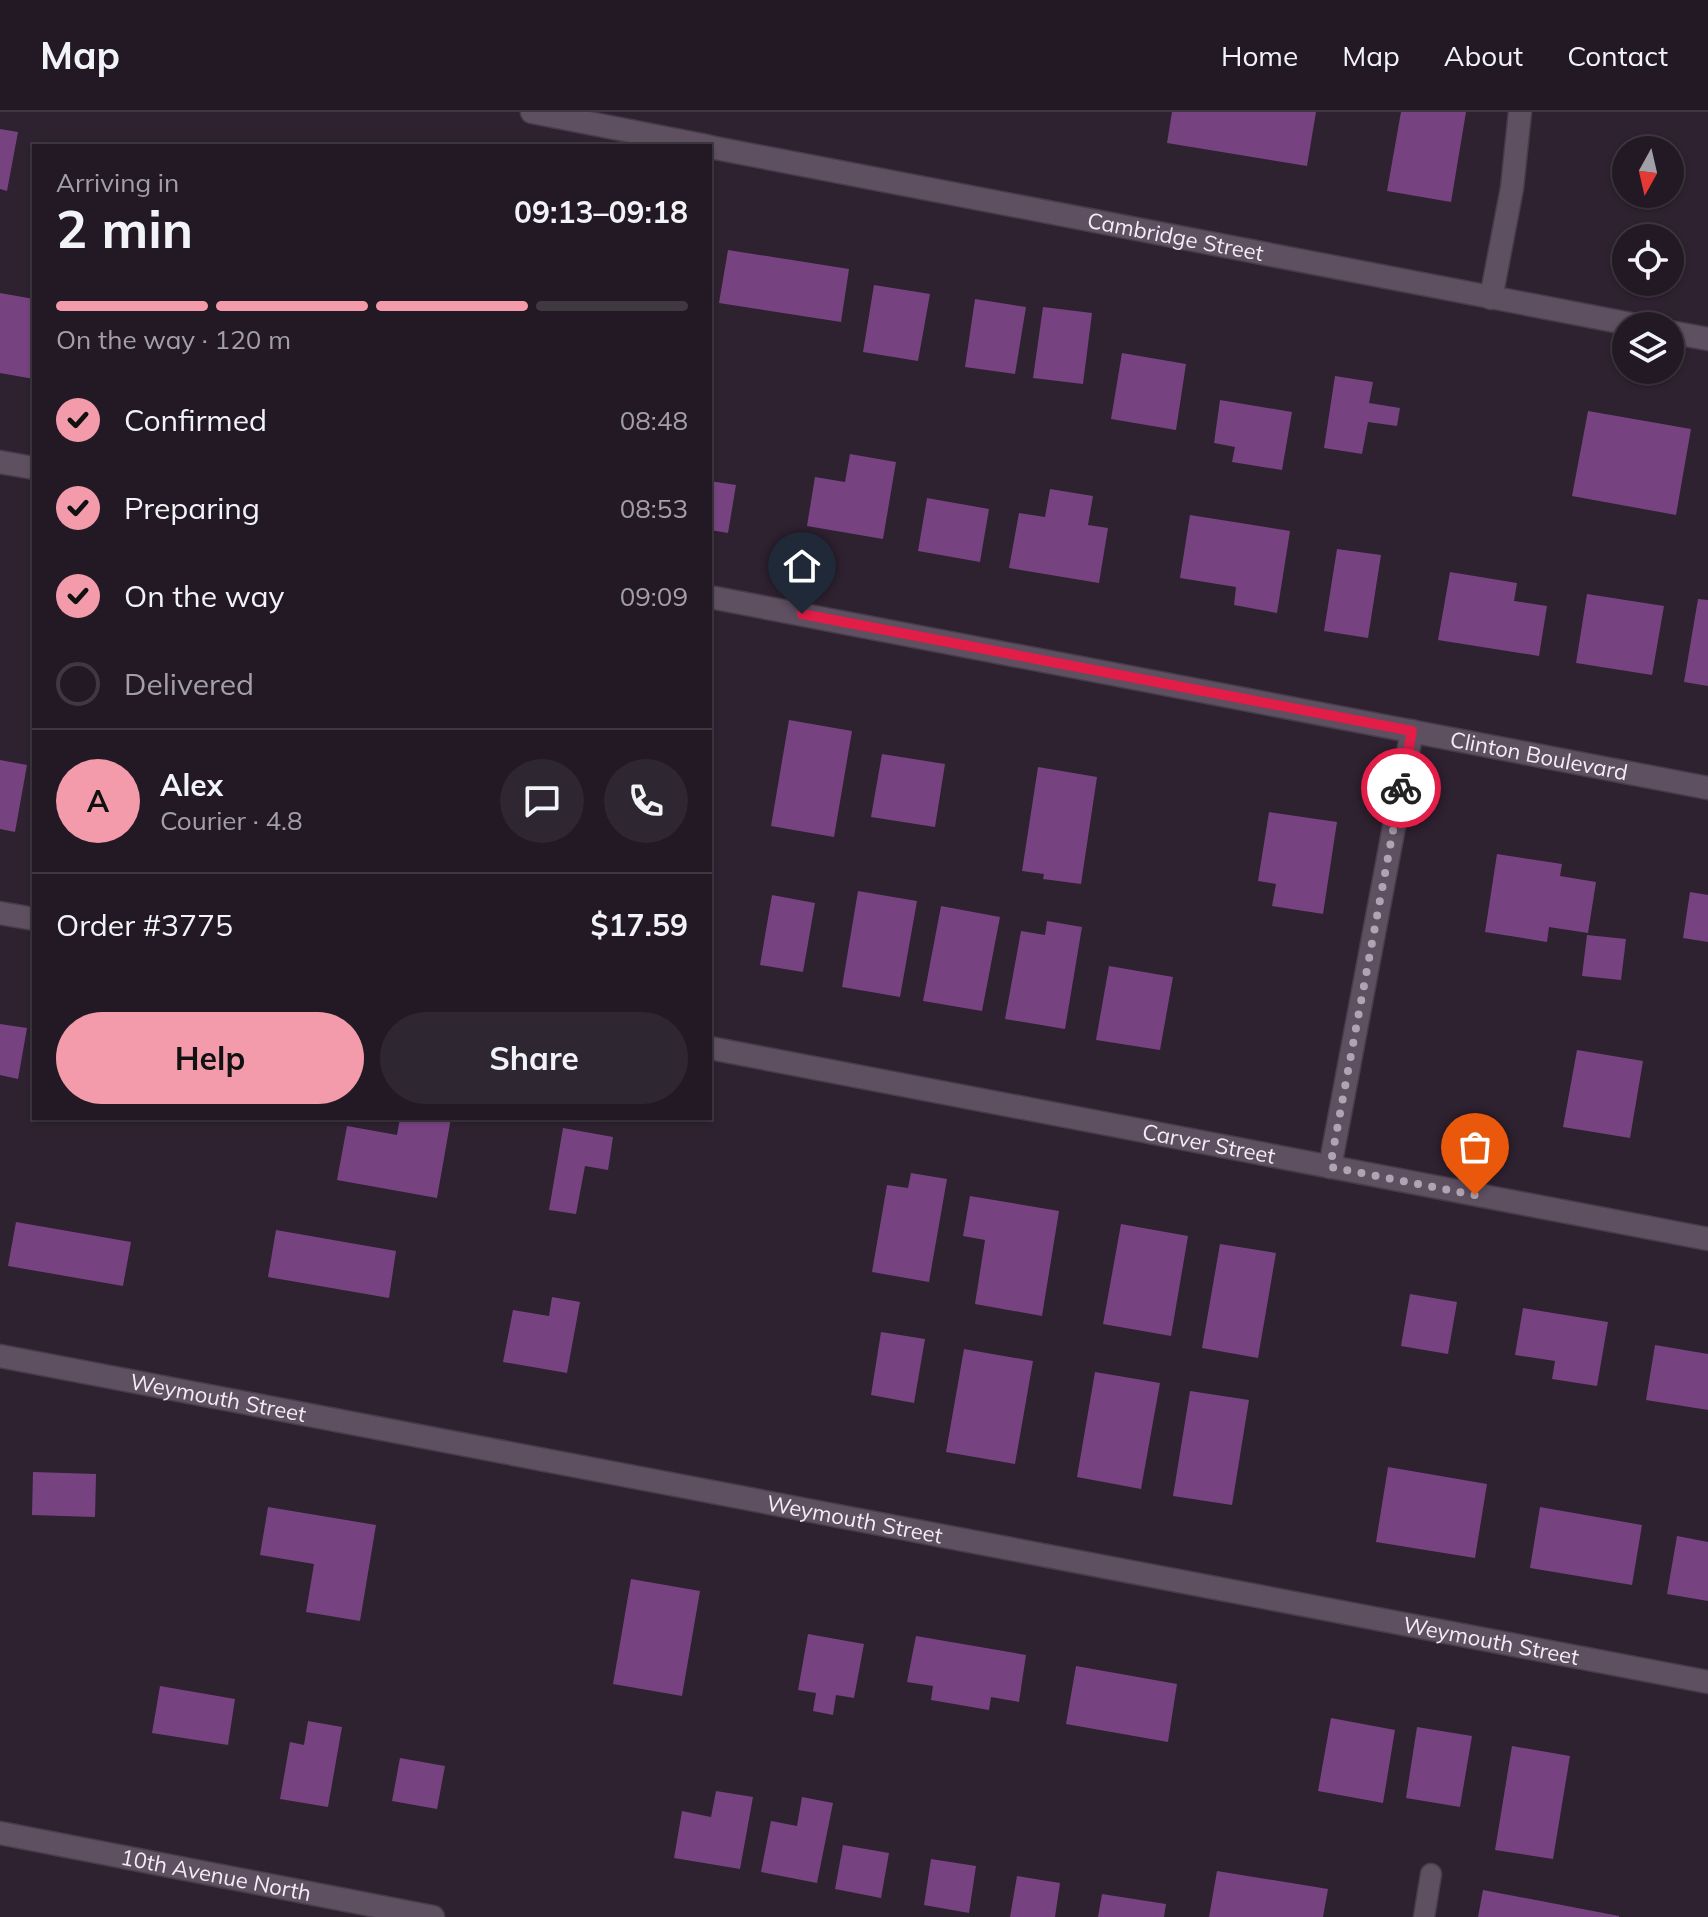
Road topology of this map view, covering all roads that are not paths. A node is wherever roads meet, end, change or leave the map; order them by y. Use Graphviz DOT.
graph roads {
  1 [pos="532,112"];
  2 [pos="1520,112"];
  3 [pos="699,144"];
  4 [pos="712,147"];
  5 [pos="1491,298"];
  6 [pos="1612,321"];
  7 [pos="1684,335"];
  8 [pos="1708,339"];
  9 [pos="0,462"];
  10 [pos="32,468"];
  11 [pos="712,597"];
  12 [pos="1412,731"];
  13 [pos="1708,788"];
  14 [pos="0,913"];
  15 [pos="32,919"];
  16 [pos="712,1048"];
  17 [pos="1330,1167"];
  18 [pos="1708,1239"];
  19 [pos="0,1356"];
  20 [pos="1708,1682"];
  21 [pos="0,1833"];
  22 [pos="1431,1874"];
  23 [pos="433,1917"];
  24 [pos="1424,1917"];
  1 -- 3 [label="street, Cambridge Street"];
  2 -- 5 [label="street"];
  4 -- 5 [label="street, Cambridge Street"];
  5 -- 6 [label="street, Cambridge Street"];
  7 -- 8 [label="street"];
  9 -- 10 [label="street"];
  11 -- 12 [label="street, Clinton Boulevard"];
  12 -- 13 [label="street, Clinton Boulevard"];
  12 -- 17 [label="street"];
  14 -- 15 [label="street"];
  16 -- 17 [label="street, Carver Street"];
  17 -- 18 [label="street, Carver Street"];
  19 -- 20 [label="street, Weymouth Street"];
  21 -- 23 [label="street, 10th Avenue North"];
  22 -- 24 [label="lane"];
}
